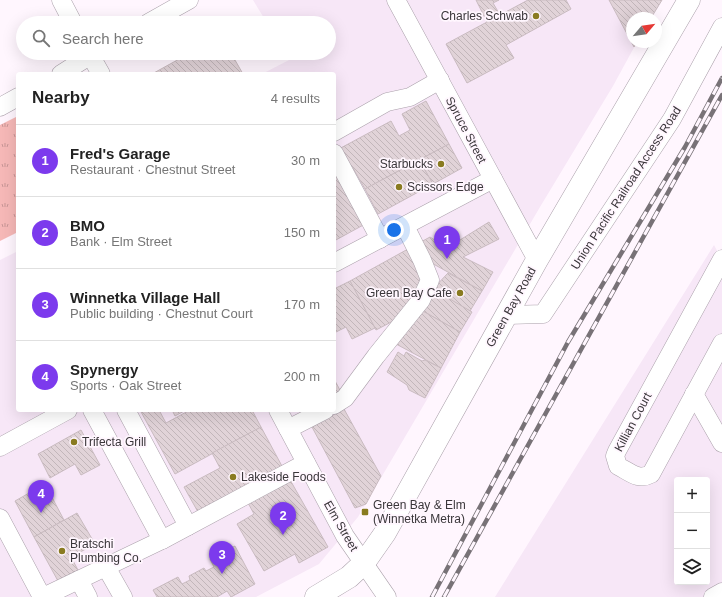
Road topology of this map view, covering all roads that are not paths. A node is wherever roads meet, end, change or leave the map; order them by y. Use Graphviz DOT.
graph roads {
  1 [pos="61,0"];
  2 [pos="189,0"];
  3 [pos="396,0"];
  4 [pos="690,0"];
  5 [pos="69,16"];
  6 [pos="160,16"];
  7 [pos="722,27"];
  8 [pos="82,60"];
  9 [pos="94,60"];
  10 [pos="64,72"];
  11 [pos="100,72"];
  12 [pos="440,80"];
  13 [pos="16,98"];
  14 [pos="0,107"];
  15 [pos="336,131"];
  16 [pos="336,157"];
  17 [pos="493,179"];
  18 [pos="404,226"];
  19 [pos="380,239"];
  20 [pos="537,260"];
  21 [pos="336,262"];
  22 [pos="720,267"];
  23 [pos="507,315"];
  24 [pos="722,343"];
  25 [pos="694,394"];
  26 [pos="336,404"];
  27 [pos="64,412"];
  28 [pos="93,412"];
  29 [pos="127,412"];
  30 [pos="279,412"];
  31 [pos="321,412"];
  32 [pos="288,429"];
  33 [pos="722,443"];
  34 [pos="0,447"];
  35 [pos="306,463"];
  36 [pos="0,518"];
  37 [pos="188,526"];
  38 [pos="162,540"];
  39 [pos="364,563"];
  40 [pos="106,567"];
  41 [pos="79,580"];
  42 [pos="722,592"];
  43 [pos="324,595"];
  44 [pos="383,595"];
  45 [pos="42,597"];
  46 [pos="88,597"];
  47 [pos="123,597"];
  48 [pos="713,597"];
  1 -- 5 [label="street"];
  2 -- 6 [label="street"];
  3 -- 12 [label="street, Spruce Street"];
  4 -- 20 [label="main road, Green Bay Road"];
  7 -- 23 [label="street, Union Pacific Railroad Access Road"];
  8 -- 10 [label="street"];
  9 -- 11 [label="street"];
  12 -- 15 [label="street"];
  12 -- 17 [label="street, Spruce Street"];
  13 -- 14 [label="street"];
  16 -- 19 [label="street"];
  17 -- 18 [label="street"];
  17 -- 20 [label="street, Spruce Street"];
  18 -- 19 [label="street"];
  18 -- 26 [label="street"];
  19 -- 21 [label="street"];
  20 -- 23 [label="main road, Green Bay Road"];
  22 -- 25 [label="street, Killian Court"];
  23 -- 39 [label="main road, Green Bay Road"];
  24 -- 25 [label="street, Killian Court"];
  25 -- 33 [label="street"];
  27 -- 34 [label="street"];
  28 -- 38 [label="street"];
  29 -- 37 [label="street"];
  30 -- 32 [label="street, Elm Street"];
  31 -- 32 [label="street"];
  32 -- 35 [label="street, Elm Street"];
  35 -- 37 [label="street"];
  35 -- 39 [label="street, Elm Street"];
  36 -- 45 [label="street"];
  37 -- 38 [label="street"];
  38 -- 40 [label="street"];
  39 -- 43 [label="main road, Green Bay Road"];
  39 -- 44 [label="street, Elm Street"];
  40 -- 41 [label="street"];
  40 -- 47 [label="street"];
  41 -- 45 [label="street"];
  41 -- 46 [label="street"];
  42 -- 48 [label="street"];
}
